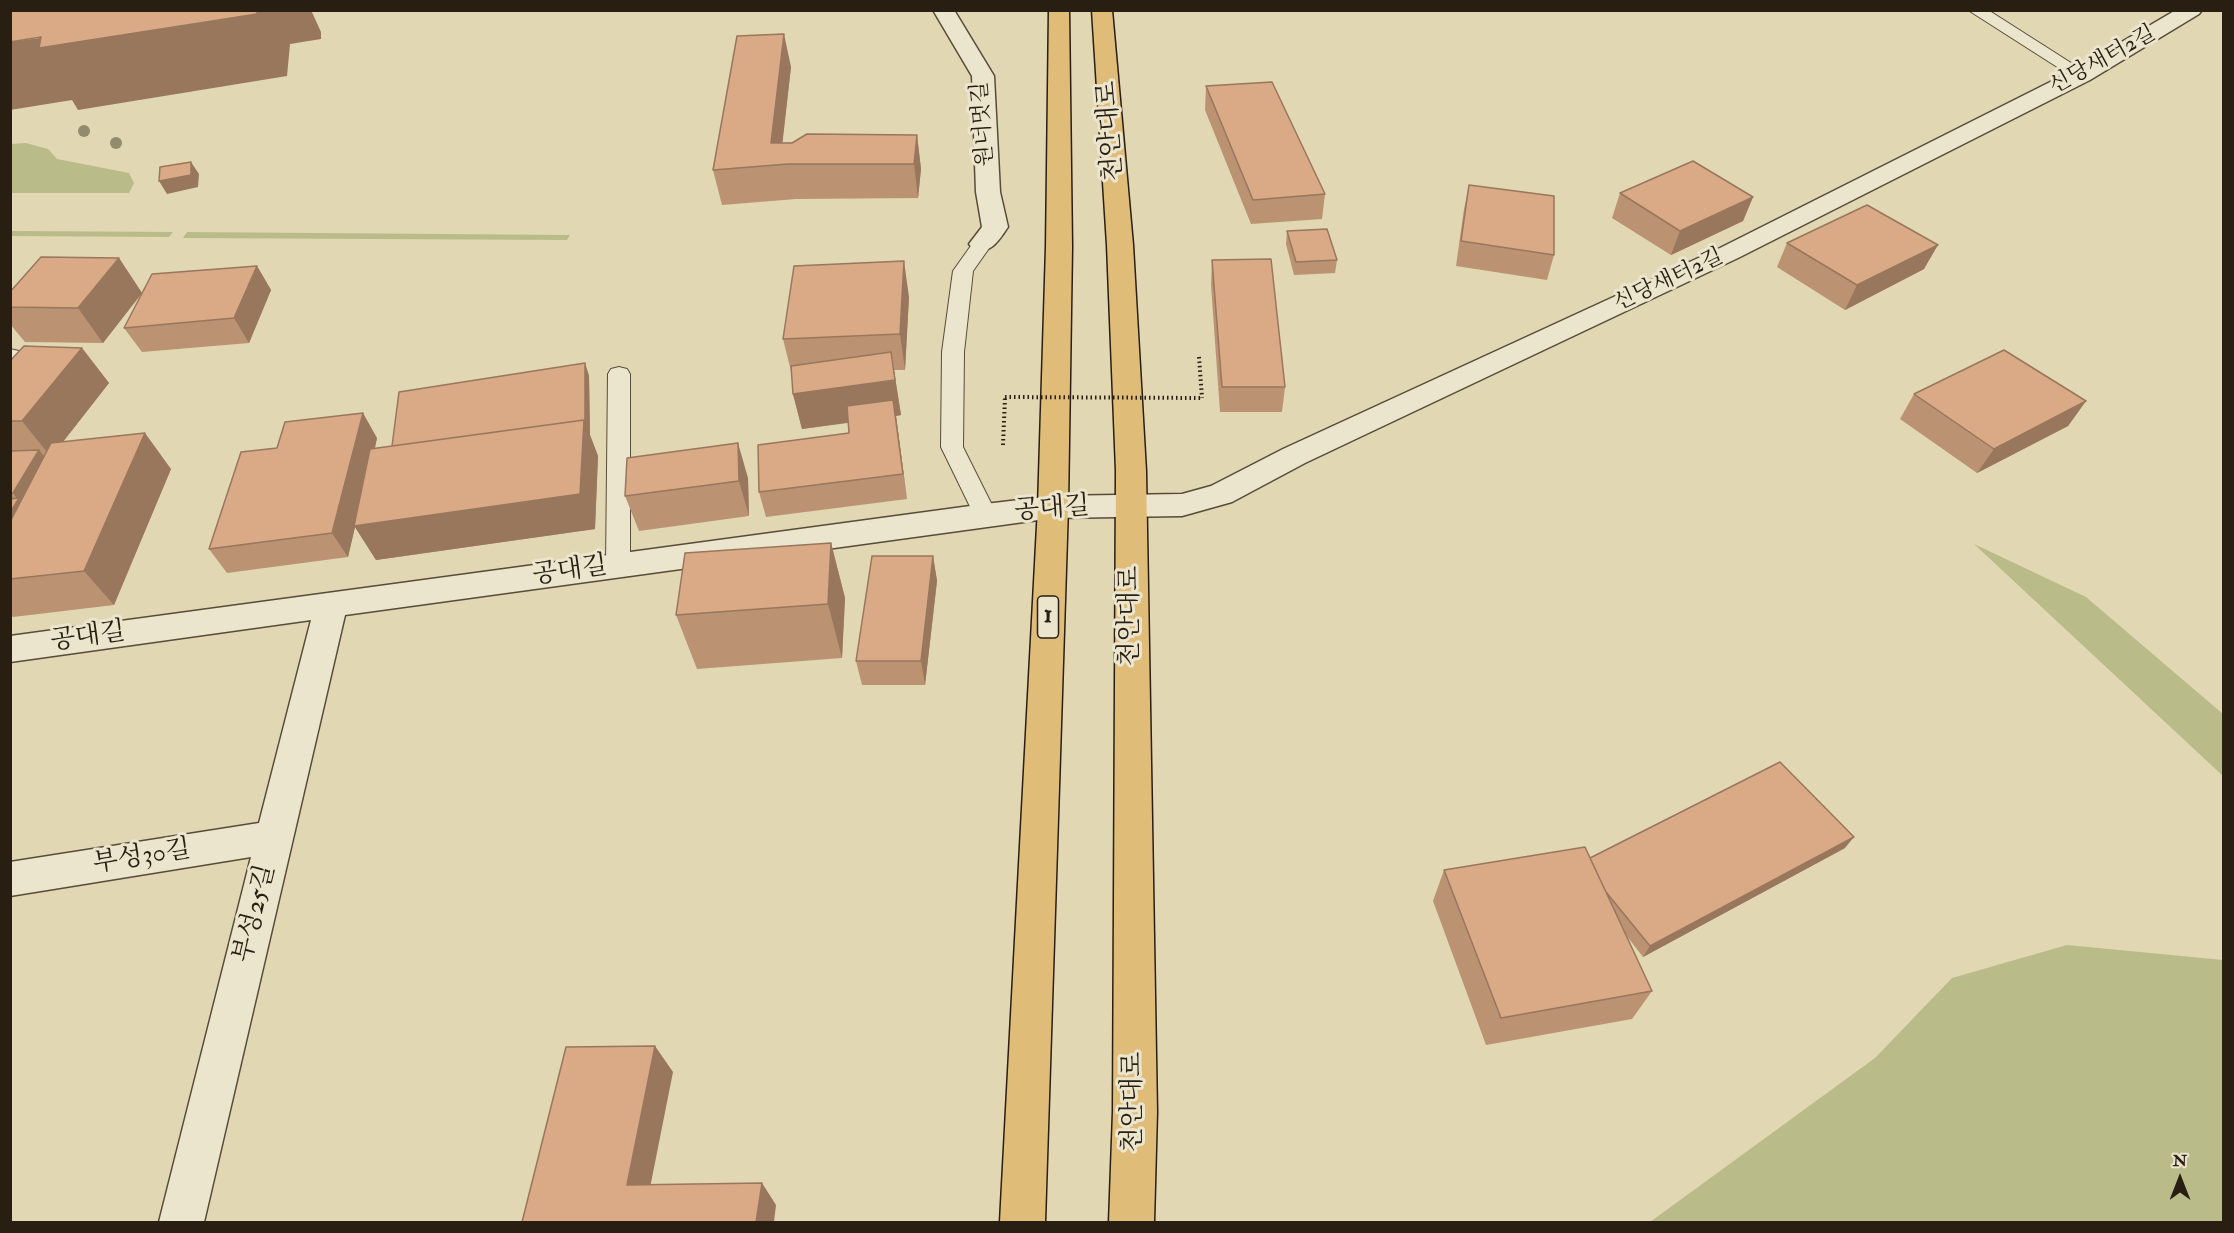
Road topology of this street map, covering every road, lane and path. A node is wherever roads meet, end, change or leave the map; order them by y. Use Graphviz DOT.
graph roads {
  1 [pos="943,10"];
  2 [pos="1059,10"];
  3 [pos="1102,10"];
  4 [pos="1976,10"];
  5 [pos="2192,10"];
  6 [pos="2082,75"];
  7 [pos="982,244"];
  8 [pos="1199,357"];
  9 [pos="619,374"];
  10 [pos="1003,445"];
  11 [pos="1130,506"];
  12 [pos="1053,507"];
  13 [pos="985,515"];
  14 [pos="618,565"];
  15 [pos="331,605"];
  16 [pos="10,649"];
  17 [pos="274,837"];
  18 [pos="10,879"];
  19 [pos="181,1222"];
  20 [pos="1022,1222"];
  21 [pos="1132,1222"];
  1 -- 7 [label="street, 원너멋길"];
  2 -- 12 [label="main road, 천안대로 / 1"];
  3 -- 11 [label="main road, 천안대로"];
  4 -- 6 [label="lane"];
  5 -- 6 [label="street, 신당새터2길"];
  6 -- 11 [label="street, 신당새터2길"];
  7 -- 13 [label="lane"];
  8 -- 10 [label="path, bridge"];
  9 -- 14 [label="lane"];
  11 -- 12 [label="street, 공대길"];
  11 -- 21 [label="main road, 천안대로"];
  12 -- 13 [label="street, 공대길"];
  12 -- 20 [label="main road, 천안대로 / 1"];
  13 -- 14 [label="street, 공대길"];
  14 -- 15 [label="street, 공대길"];
  15 -- 16 [label="street, 공대길"];
  15 -- 17 [label="street, 부성25길"];
  17 -- 18 [label="street, 부성30길"];
  17 -- 19 [label="street, 부성25길"];
}
